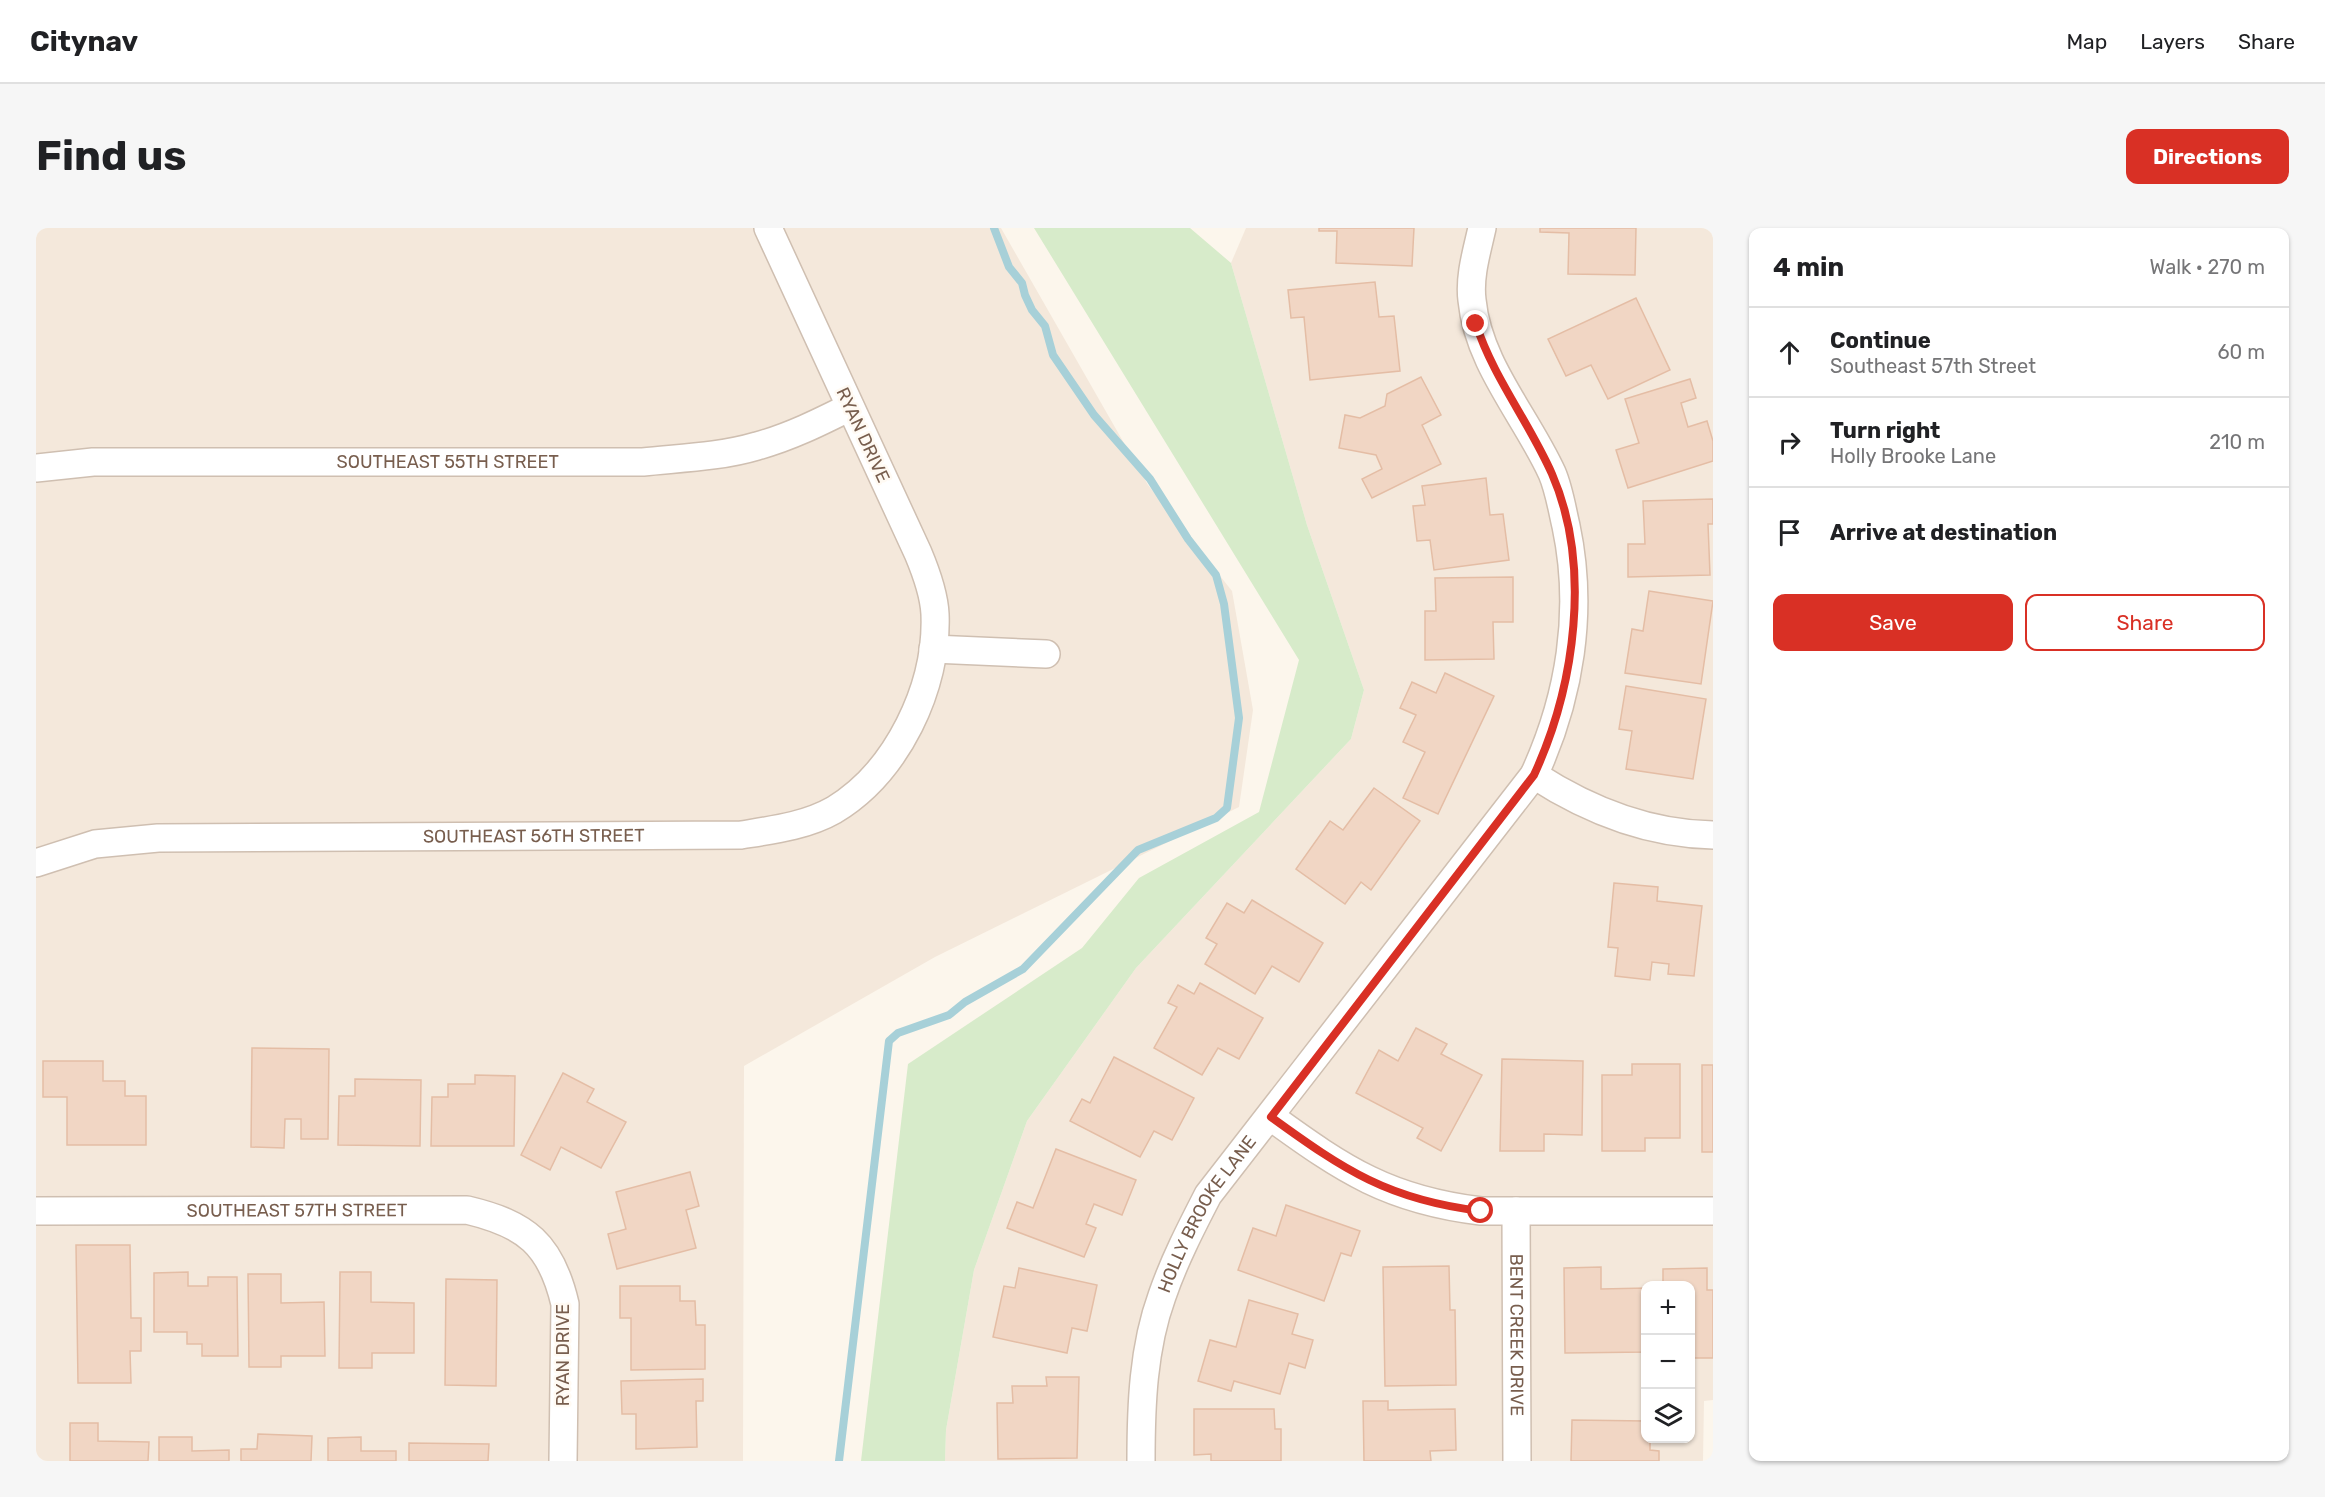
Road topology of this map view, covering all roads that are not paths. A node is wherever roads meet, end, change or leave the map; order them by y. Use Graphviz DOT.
graph roads {
  1 [pos="768,228"];
  2 [pos="1482,228"];
  3 [pos="850,408"];
  4 [pos="36,468"];
  5 [pos="933,649"];
  6 [pos="1046,654"];
  7 [pos="1534,775"];
  8 [pos="1713,835"];
  9 [pos="36,863"];
  10 [pos="1271,1117"];
  11 [pos="36,1211"];
  12 [pos="1516,1211"];
  13 [pos="1713,1211"];
  14 [pos="546,1253"];
  15 [pos="562,1461"];
  16 [pos="1141,1461"];
  17 [pos="1517,1461"];
  1 -- 3 [label="street, RYAN DRIVE"];
  2 -- 7 [label="street, HOLLY BROOKE LANE"];
  3 -- 4 [label="street, SOUTHEAST 55TH STREET"];
  3 -- 5 [label="street, RYAN DRIVE"];
  5 -- 6 [label="street"];
  5 -- 9 [label="street, SOUTHEAST 56TH STREET"];
  7 -- 8 [label="street"];
  7 -- 10 [label="street, HOLLY BROOKE LANE"];
  10 -- 12 [label="street"];
  10 -- 16 [label="street, HOLLY BROOKE LANE"];
  11 -- 14 [label="street, SOUTHEAST 57TH STREET"];
  12 -- 13 [label="street"];
  12 -- 17 [label="street, BENT CREEK DRIVE"];
  14 -- 15 [label="street, RYAN DRIVE"];
}
